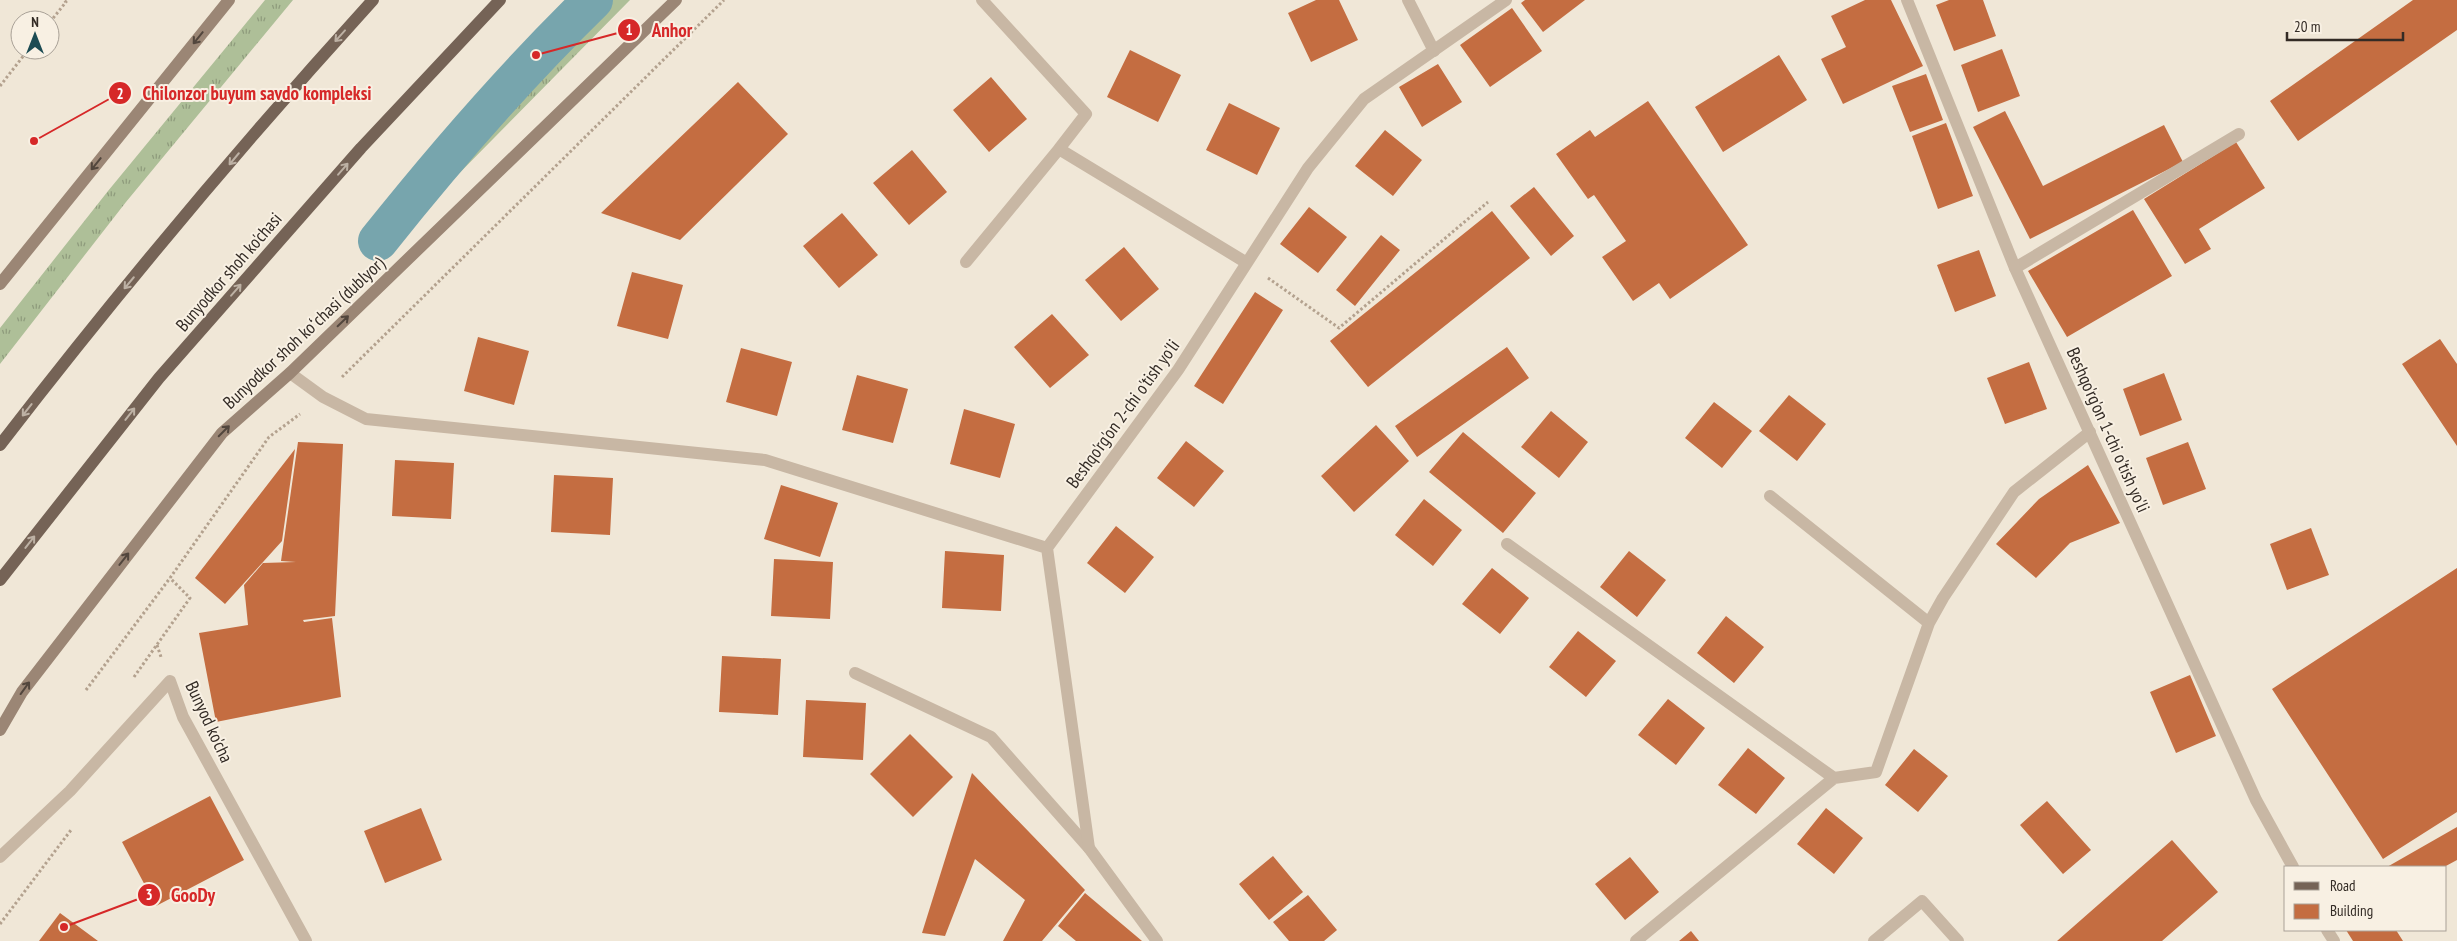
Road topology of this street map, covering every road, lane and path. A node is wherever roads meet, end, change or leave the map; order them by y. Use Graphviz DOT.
graph roads {
  1 [pos="64,0"];
  2 [pos="229,0"];
  3 [pos="373,0"];
  4 [pos="500,0"];
  5 [pos="676,0"];
  6 [pos="724,0"];
  7 [pos="982,0"];
  8 [pos="1408,0"];
  9 [pos="1506,0"];
  10 [pos="1907,0"];
  11 [pos="60,10"];
  12 [pos="1434,51"];
  13 [pos="20,60"];
  14 [pos="0,86"];
  15 [pos="2239,134"];
  16 [pos="1059,149"];
  17 [pos="1488,202"];
  18 [pos="966,262"];
  19 [pos="1247,263"];
  20 [pos="2015,268"];
  21 [pos="0,284"];
  22 [pos="290,373"];
  23 [pos="322,397"];
  24 [pos="2090,432"];
  25 [pos="0,445"];
  26 [pos="1770,496"];
  27 [pos="1507,544"];
  28 [pos="1047,548"];
  29 [pos="170,578"];
  30 [pos="0,580"];
  31 [pos="190,598"];
  32 [pos="1929,623"];
  33 [pos="855,673"];
  34 [pos="86,690"];
  35 [pos="0,730"];
  36 [pos="1834,778"];
  37 [pos="73,826"];
  38 [pos="1089,848"];
  39 [pos="0,856"];
  40 [pos="2292,866"];
  41 [pos="0,924"];
  42 [pos="306,941"];
  43 [pos="1157,941"];
  44 [pos="1636,941"];
  45 [pos="1874,941"];
  46 [pos="1958,941"];
  1 -- 11 [label="path"];
  2 -- 21 [label="street, one-way"];
  3 -- 25 [label="main road, one-way"];
  30 -- 4 [label="main road, Bunyodkor shoh ko'chasi, one-way"];
  22 -- 5 [label="street, Bunyodkor shoh koʻchasi (dublyor), one-way"];
  6 -- 23 [label="path"];
  7 -- 16 [label="street"];
  8 -- 12 [label="street"];
  9 -- 12 [label="street, Beshqo'rg'on 2-chi o'tish yo'li"];
  10 -- 20 [label="street, Beshqo'rg'on 1-chi o'tish yo'li"];
  12 -- 19 [label="street, Beshqo'rg'on 2-chi o'tish yo'li"];
  13 -- 14 [label="path"];
  15 -- 20 [label="street"];
  16 -- 18 [label="street"];
  16 -- 19 [label="street"];
  17 -- 19 [label="path"];
  19 -- 28 [label="street, Beshqo'rg'on 2-chi o'tish yo'li"];
  20 -- 24 [label="street, Beshqo'rg'on 1-chi o'tish yo'li"];
  22 -- 23 [label="street"];
  35 -- 22 [label="street, Bunyodkor shoh koʻchasi (dublyor), one-way"];
  23 -- 28 [label="street"];
  23 -- 29 [label="path"];
  24 -- 32 [label="street"];
  24 -- 40 [label="street, Beshqo'rg'on 1-chi o'tish yo'li"];
  26 -- 32 [label="street"];
  27 -- 36 [label="street"];
  28 -- 38 [label="street"];
  29 -- 31 [label="path"];
  29 -- 34 [label="path"];
  32 -- 36 [label="street"];
  33 -- 38 [label="street"];
  36 -- 44 [label="street"];
  37 -- 41 [label="path"];
  38 -- 43 [label="street"];
  39 -- 42 [label="street, Bunyod ko'cha"];
  45 -- 46 [label="street"];
}
